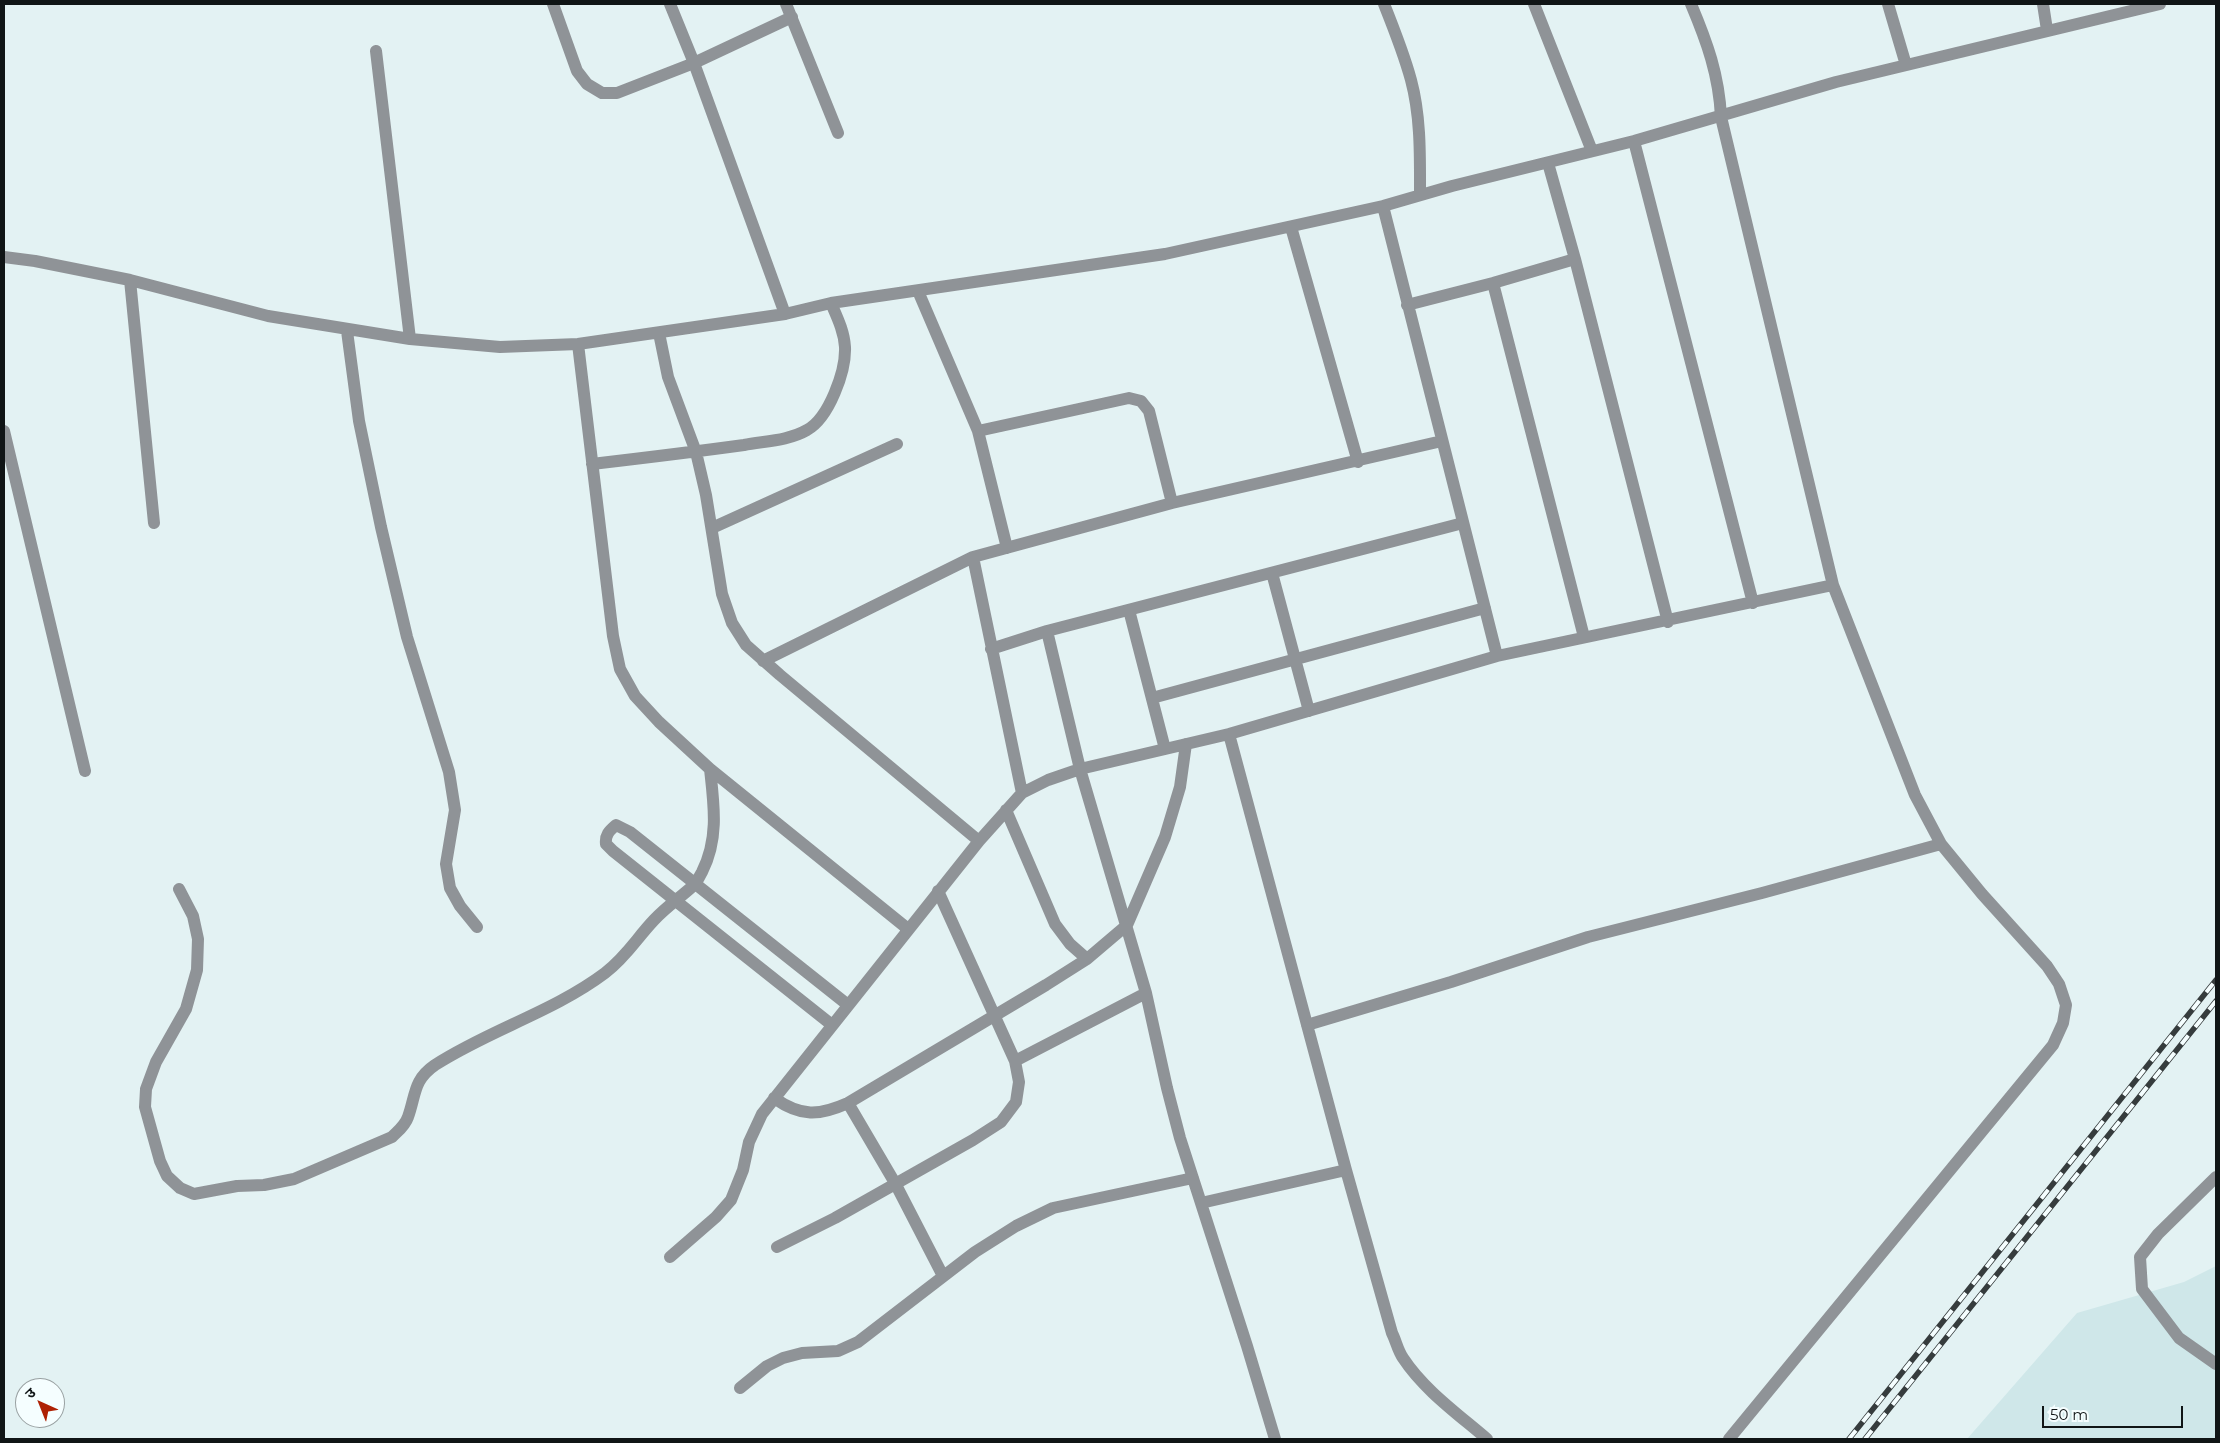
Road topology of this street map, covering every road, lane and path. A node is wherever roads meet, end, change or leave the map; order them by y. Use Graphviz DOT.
graph roads {
  1 [pos="553,4"];
  2 [pos="670,4"];
  3 [pos="786,4"];
  4 [pos="1384,4"];
  5 [pos="1534,4"];
  6 [pos="1692,4"];
  7 [pos="1888,4"];
  8 [pos="2043,4"];
  9 [pos="2160,4"];
  10 [pos="792,17"];
  11 [pos="2047,30"];
  12 [pos="376,51"];
  13 [pos="694,63"];
  14 [pos="1906,65"];
  15 [pos="1721,117"];
  16 [pos="838,133"];
  17 [pos="1634,141"];
  18 [pos="1592,151"];
  19 [pos="1548,163"];
  20 [pos="1420,195"];
  21 [pos="1383,206"];
  22 [pos="1291,226"];
  23 [pos="4,257"];
  24 [pos="1575,259"];
  25 [pos="130,280"];
  26 [pos="1493,284"];
  27 [pos="918,291"];
  28 [pos="831,303"];
  29 [pos="1407,305"];
  30 [pos="785,314"];
  31 [pos="347,331"];
  32 [pos="659,332"];
  33 [pos="410,339"];
  34 [pos="578,344"];
  35 [pos="4,431"];
  36 [pos="978,432"];
  37 [pos="1442,441"];
  38 [pos="897,444"];
  39 [pos="696,452"];
  40 [pos="1358,462"];
  41 [pos="592,464"];
  42 [pos="1172,503"];
  43 [pos="154,523"];
  44 [pos="1463,523"];
  45 [pos="712,528"];
  46 [pos="1007,548"];
  47 [pos="973,557"];
  48 [pos="1272,572"];
  49 [pos="1833,585"];
  50 [pos="1753,603"];
  51 [pos="1484,608"];
  52 [pos="1129,610"];
  53 [pos="1668,622"];
  54 [pos="1047,631"];
  55 [pos="1584,636"];
  56 [pos="991,649"];
  57 [pos="1497,656"];
  58 [pos="1296,659"];
  59 [pos="763,661"];
  60 [pos="1152,698"];
  61 [pos="1309,711"];
  62 [pos="1229,734"];
  63 [pos="1186,744"];
  64 [pos="1165,749"];
  65 [pos="710,769"];
  66 [pos="1080,769"];
  67 [pos="85,771"];
  68 [pos="1022,792"];
  69 [pos="1006,810"];
  70 [pos="979,841"];
  71 [pos="1941,844"];
  72 [pos="696,884"];
  73 [pos="179,889"];
  74 [pos="938,891"];
  75 [pos="675,900"];
  76 [pos="1127,925"];
  77 [pos="477,928"];
  78 [pos="908,929"];
  79 [pos="1087,959"];
  80 [pos="1146,993"];
  81 [pos="848,1005"];
  82 [pos="995,1014"];
  83 [pos="832,1025"];
  84 [pos="1307,1025"];
  85 [pos="1015,1061"];
  86 [pos="774,1098"];
  87 [pos="848,1103"];
  88 [pos="1346,1170"];
  89 [pos="2216,1177"];
  90 [pos="1193,1178"];
  91 [pos="895,1183"];
  92 [pos="1201,1203"];
  93 [pos="777,1247"];
  94 [pos="670,1257"];
  95 [pos="944,1276"];
  96 [pos="2216,1364"];
  97 [pos="740,1388"];
  98 [pos="1275,1439"];
  99 [pos="1487,1439"];
  100 [pos="1729,1439"];
  1 -- 13 [label="street"];
  2 -- 13 [label="street"];
  3 -- 10 [label="street"];
  4 -- 20 [label="street"];
  5 -- 18 [label="street"];
  6 -- 15 [label="street"];
  7 -- 14 [label="street"];
  8 -- 11 [label="street"];
  9 -- 11 [label="street"];
  10 -- 13 [label="street"];
  10 -- 16 [label="street"];
  11 -- 14 [label="street"];
  12 -- 33 [label="street"];
  13 -- 30 [label="street"];
  14 -- 15 [label="street"];
  15 -- 17 [label="street"];
  15 -- 49 [label="street"];
  17 -- 18 [label="street"];
  17 -- 50 [label="street"];
  18 -- 19 [label="street"];
  19 -- 20 [label="street"];
  19 -- 24 [label="street"];
  20 -- 21 [label="street"];
  21 -- 22 [label="street"];
  21 -- 29 [label="street"];
  22 -- 27 [label="street"];
  22 -- 40 [label="street"];
  23 -- 25 [label="street"];
  24 -- 26 [label="street"];
  24 -- 53 [label="street"];
  25 -- 31 [label="street"];
  25 -- 43 [label="street"];
  26 -- 29 [label="street"];
  26 -- 55 [label="street"];
  27 -- 28 [label="street"];
  27 -- 36 [label="street"];
  28 -- 30 [label="street"];
  28 -- 39 [label="street"];
  29 -- 37 [label="street"];
  30 -- 32 [label="street"];
  31 -- 33 [label="street"];
  31 -- 77 [label="street"];
  32 -- 34 [label="street"];
  32 -- 39 [label="street"];
  33 -- 34 [label="street"];
  34 -- 41 [label="street"];
  35 -- 67 [label="street"];
  36 -- 42 [label="street"];
  36 -- 46 [label="street"];
  37 -- 40 [label="street"];
  37 -- 44 [label="street"];
  38 -- 45 [label="street"];
  39 -- 41 [label="street"];
  39 -- 45 [label="street"];
  40 -- 42 [label="street"];
  41 -- 65 [label="street"];
  42 -- 46 [label="street"];
  44 -- 48 [label="street"];
  44 -- 51 [label="street"];
  45 -- 59 [label="street"];
  46 -- 47 [label="street"];
  47 -- 56 [label="street"];
  47 -- 59 [label="street"];
  48 -- 52 [label="street"];
  48 -- 58 [label="street"];
  49 -- 50 [label="street"];
  49 -- 71 [label="street"];
  50 -- 53 [label="street"];
  51 -- 57 [label="street"];
  51 -- 58 [label="street"];
  52 -- 54 [label="street"];
  52 -- 60 [label="street"];
  53 -- 55 [label="street"];
  54 -- 56 [label="street"];
  54 -- 66 [label="street"];
  55 -- 57 [label="street"];
  56 -- 68 [label="street"];
  57 -- 61 [label="street"];
  58 -- 60 [label="street"];
  58 -- 61 [label="street"];
  59 -- 70 [label="street"];
  60 -- 64 [label="street"];
  61 -- 62 [label="street"];
  62 -- 63 [label="street"];
  62 -- 84 [label="street"];
  63 -- 64 [label="street"];
  63 -- 76 [label="street"];
  64 -- 66 [label="street"];
  65 -- 72 [label="street"];
  65 -- 78 [label="street"];
  66 -- 68 [label="street"];
  66 -- 76 [label="street"];
  68 -- 69 [label="street"];
  69 -- 70 [label="street"];
  69 -- 79 [label="street"];
  70 -- 74 [label="street"];
  71 -- 84 [label="street"];
  71 -- 100 [label="street"];
  72 -- 75 [label="street"];
  72 -- 75 [label="street"];
  72 -- 81 [label="street"];
  73 -- 75 [label="street"];
  74 -- 78 [label="street"];
  74 -- 82 [label="street"];
  75 -- 83 [label="street"];
  76 -- 79 [label="street"];
  76 -- 80 [label="street"];
  78 -- 81 [label="street"];
  79 -- 82 [label="street"];
  80 -- 85 [label="street"];
  80 -- 90 [label="street"];
  81 -- 83 [label="street"];
  82 -- 85 [label="street"];
  82 -- 87 [label="street"];
  83 -- 86 [label="street"];
  84 -- 88 [label="street"];
  85 -- 91 [label="street"];
  86 -- 87 [label="street"];
  86 -- 94 [label="street"];
  87 -- 91 [label="street"];
  88 -- 92 [label="street"];
  88 -- 99 [label="street"];
  89 -- 96 [label="street"];
  90 -- 92 [label="street"];
  90 -- 95 [label="street"];
  91 -- 93 [label="street"];
  91 -- 95 [label="street"];
  92 -- 98 [label="street"];
  95 -- 97 [label="street"];
}
